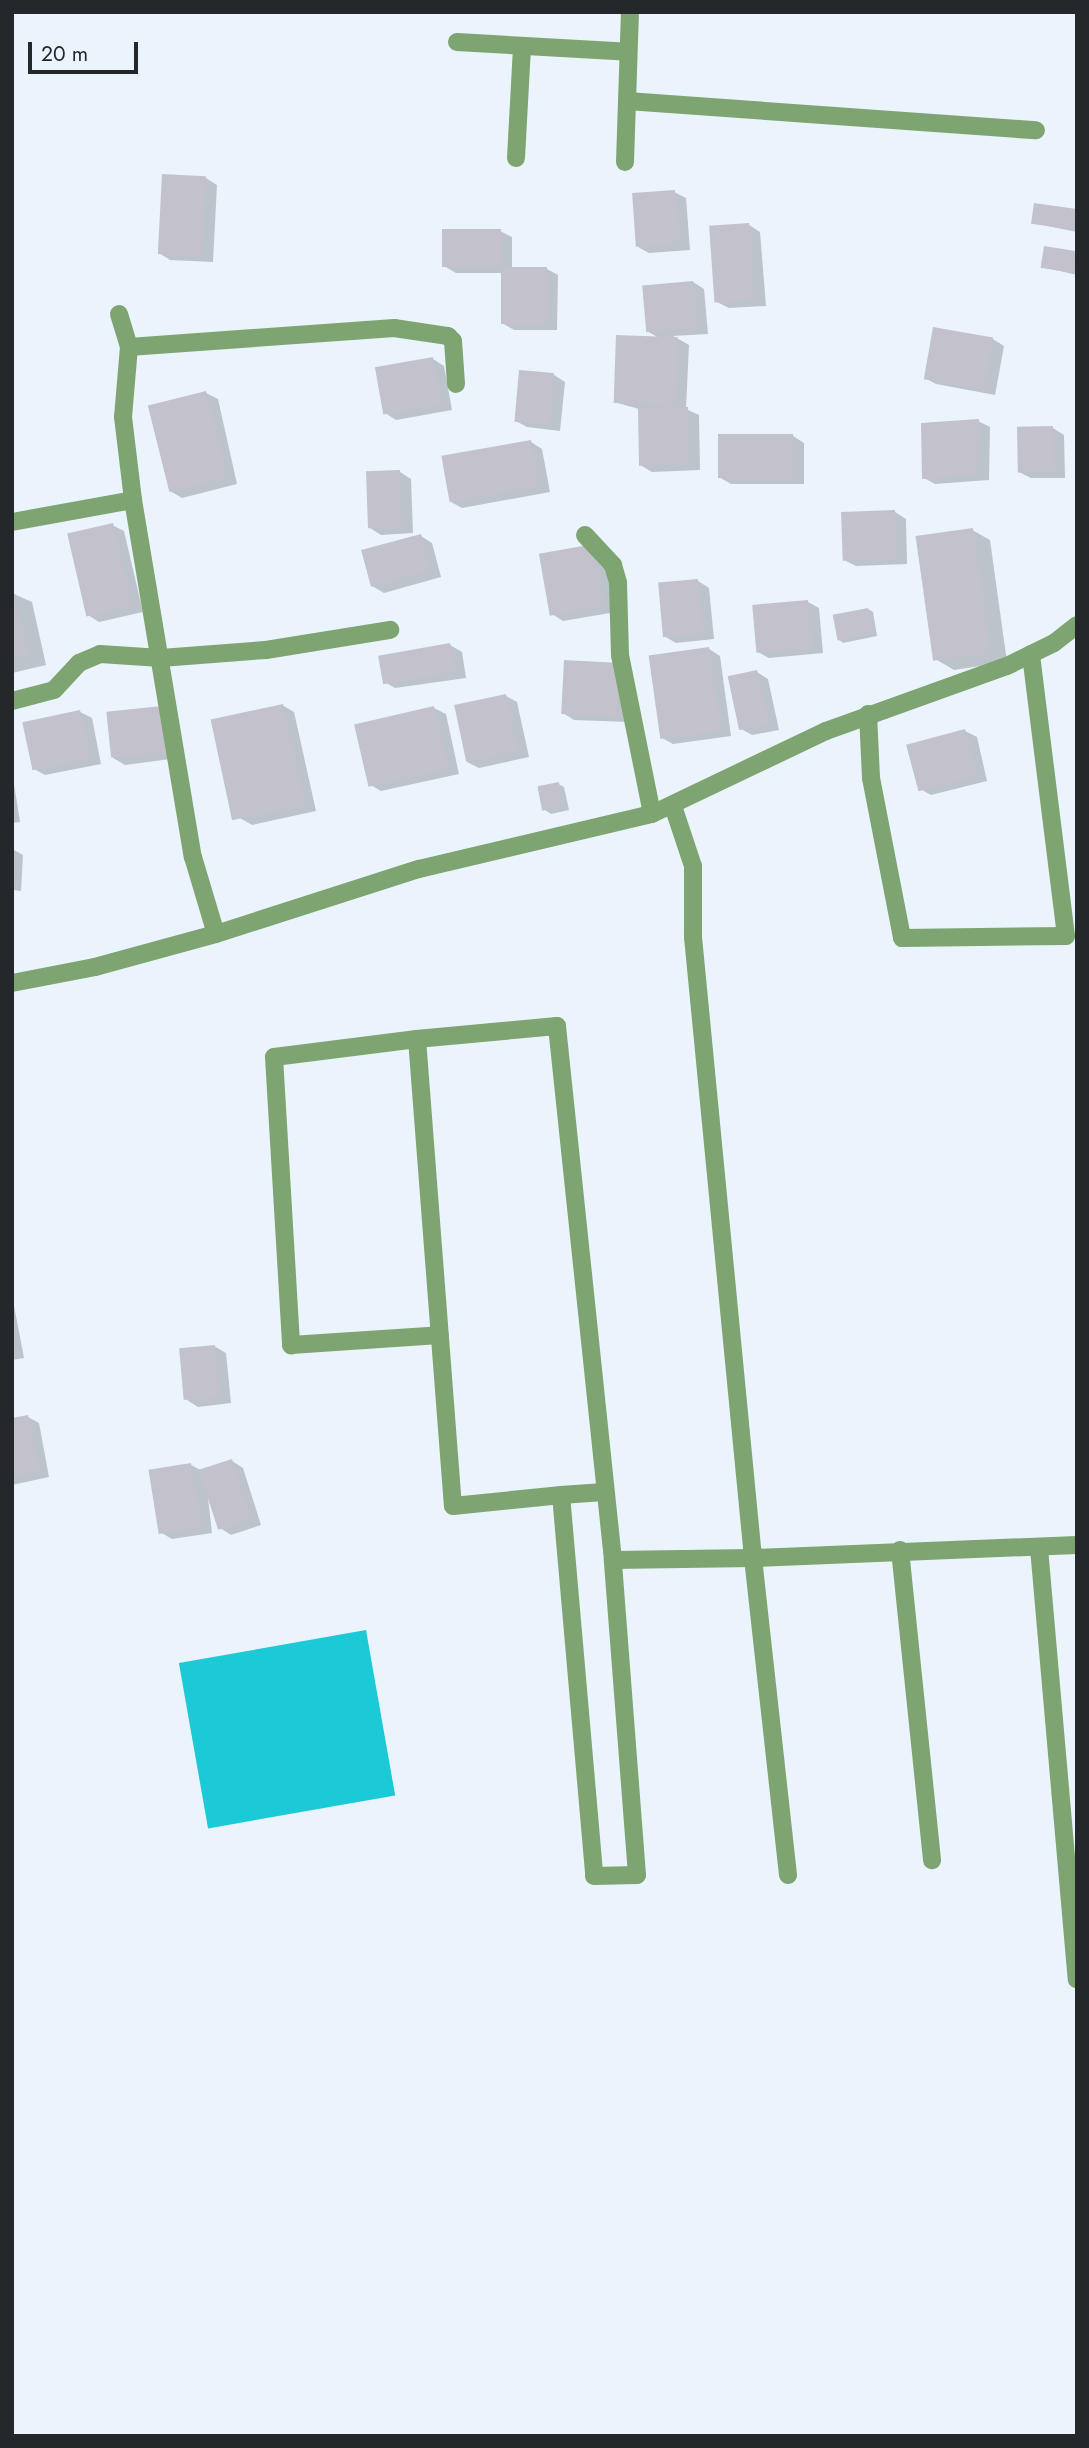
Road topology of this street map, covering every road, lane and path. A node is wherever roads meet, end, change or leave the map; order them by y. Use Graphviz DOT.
graph roads {
  1 [pos="630,12"];
  2 [pos="457,42"];
  3 [pos="522,46"];
  4 [pos="628,52"];
  5 [pos="627,100"];
  6 [pos="1036,130"];
  7 [pos="516,158"];
  8 [pos="625,162"];
  9 [pos="120,314"];
  10 [pos="130,347"];
  11 [pos="456,384"];
  12 [pos="132,500"];
  13 [pos="12,522"];
  14 [pos="585,535"];
  15 [pos="1077,625"];
  16 [pos="390,629"];
  17 [pos="1031,654"];
  18 [pos="161,658"];
  19 [pos="12,701"];
  20 [pos="868,714"];
  21 [pos="673,806"];
  22 [pos="652,814"];
  23 [pos="216,934"];
  24 [pos="12,983"];
  25 [pos="417,1039"];
  26 [pos="440,1335"];
  27 [pos="604,1492"];
  28 [pos="561,1495"];
  29 [pos="1077,1545"];
  30 [pos="1039,1548"];
  31 [pos="900,1550"];
  32 [pos="753,1558"];
  33 [pos="613,1560"];
  34 [pos="932,1860"];
  35 [pos="788,1875"];
  36 [pos="1077,1979"];
  1 -- 4 [label="street"];
  2 -- 3 [label="street"];
  3 -- 4 [label="street"];
  3 -- 7 [label="street"];
  4 -- 5 [label="street"];
  5 -- 6 [label="street"];
  5 -- 8 [label="street"];
  9 -- 10 [label="street"];
  10 -- 11 [label="street"];
  10 -- 12 [label="street"];
  12 -- 13 [label="street"];
  12 -- 18 [label="street"];
  14 -- 22 [label="street"];
  15 -- 17 [label="street"];
  16 -- 18 [label="street"];
  17 -- 20 [label="street"];
  17 -- 20 [label="street"];
  18 -- 19 [label="street"];
  18 -- 23 [label="street"];
  20 -- 21 [label="street"];
  21 -- 22 [label="street"];
  21 -- 32 [label="street"];
  22 -- 23 [label="street"];
  23 -- 24 [label="street"];
  25 -- 26 [label="street"];
  25 -- 26 [label="street"];
  25 -- 27 [label="street"];
  26 -- 28 [label="street"];
  27 -- 28 [label="street"];
  27 -- 33 [label="street"];
  28 -- 33 [label="street"];
  29 -- 30 [label="street"];
  30 -- 31 [label="street"];
  30 -- 36 [label="street"];
  31 -- 32 [label="street"];
  31 -- 34 [label="street"];
  32 -- 33 [label="street"];
  32 -- 35 [label="street"];
}
